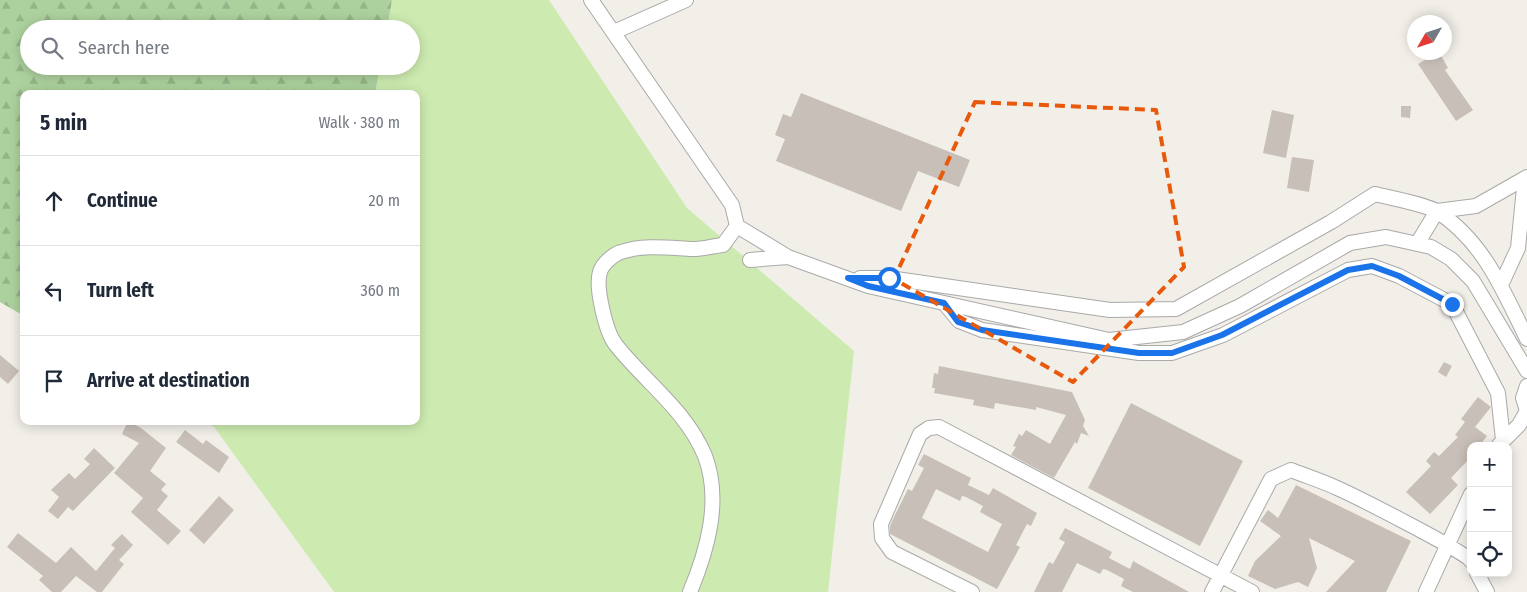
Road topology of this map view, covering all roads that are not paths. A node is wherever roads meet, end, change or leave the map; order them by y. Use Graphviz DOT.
graph roads {
  1 [pos="591,0"];
  2 [pos="686,0"];
  3 [pos="614,32"];
  4 [pos="1526,177"];
  5 [pos="1437,211"];
  6 [pos="737,226"];
  7 [pos="1416,244"];
  8 [pos="788,257"];
  9 [pos="750,260"];
  10 [pos="848,278"];
  11 [pos="1501,285"];
  12 [pos="944,303"];
  13 [pos="1527,339"];
  14 [pos="1527,371"];
  15 [pos="1527,386"];
  16 [pos="1527,411"];
  17 [pos="1501,442"];
  18 [pos="1502,442"];
  19 [pos="1467,503"];
  20 [pos="1449,546"];
  21 [pos="1467,556"];
  22 [pos="1222,577"];
  23 [pos="1479,577"];
  24 [pos="690,592"];
  25 [pos="972,592"];
  26 [pos="1212,592"];
  27 [pos="1252,592"];
  28 [pos="1426,592"];
  29 [pos="1487,592"];
  1 -- 3 [label="street"];
  2 -- 3 [label="street"];
  3 -- 6 [label="street"];
  4 -- 5 [label="street"];
  4 -- 11 [label="street"];
  5 -- 7 [label="street"];
  5 -- 10 [label="street"];
  5 -- 11 [label="street"];
  6 -- 8 [label="street"];
  6 -- 24 [label="street"];
  7 -- 12 [label="street"];
  7 -- 14 [label="street"];
  8 -- 9 [label="street"];
  8 -- 10 [label="street"];
  10 -- 12 [label="street"];
  11 -- 13 [label="street"];
  12 -- 17 [label="street"];
  15 -- 16 [label="street"];
  16 -- 18 [label="street"];
  19 -- 20 [label="street"];
  20 -- 21 [label="street"];
  20 -- 22 [label="street"];
  20 -- 28 [label="street"];
  22 -- 25 [label="street"];
  22 -- 26 [label="street"];
  22 -- 27 [label="street"];
  23 -- 29 [label="street"];
}
